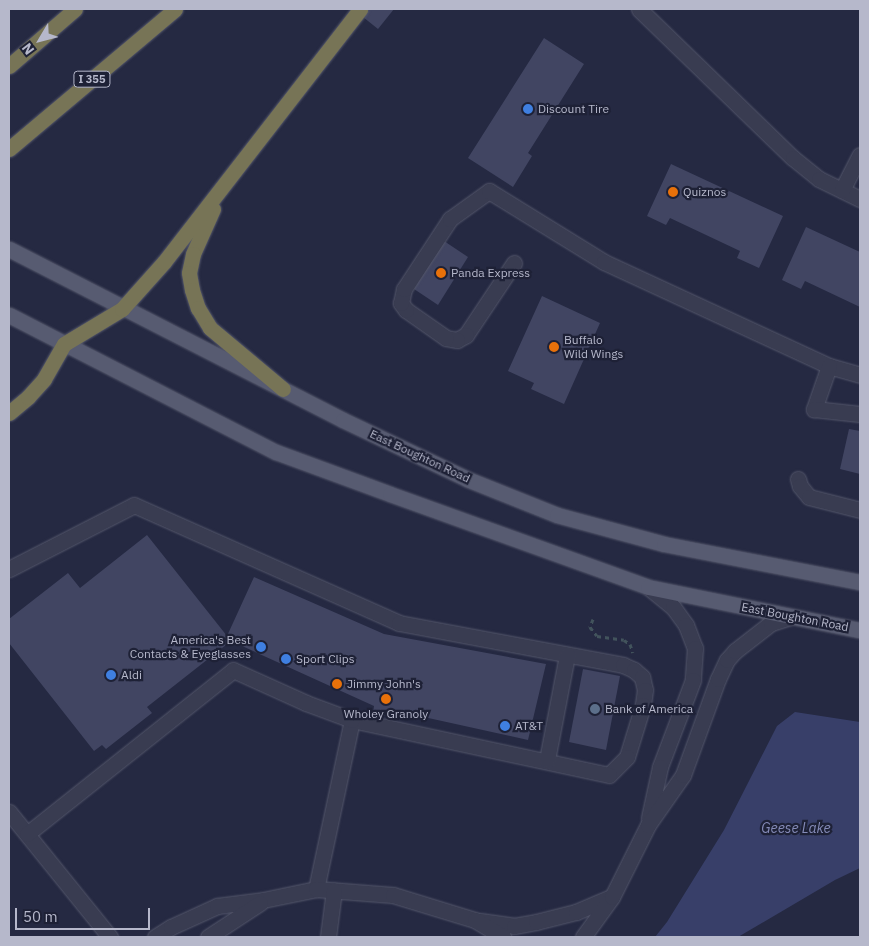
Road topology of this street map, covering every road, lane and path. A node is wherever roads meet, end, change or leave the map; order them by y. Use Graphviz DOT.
graph roads {
  1 [pos="75,9"];
  2 [pos="175,9"];
  3 [pos="360,9"];
  4 [pos="639,9"];
  5 [pos="9,66"];
  6 [pos="9,149"];
  7 [pos="860,155"];
  8 [pos="222,189"];
  9 [pos="842,190"];
  10 [pos="860,199"];
  11 [pos="13,252"];
  12 [pos="514,263"];
  13 [pos="122,309"];
  14 [pos="9,315"];
  15 [pos="64,344"];
  16 [pos="829,366"];
  17 [pos="860,375"];
  18 [pos="283,389"];
  19 [pos="9,414"];
  20 [pos="860,414"];
  21 [pos="798,479"];
  22 [pos="860,510"];
  23 [pos="9,569"];
  24 [pos="860,582"];
  25 [pos="648,587"];
  26 [pos="791,617"];
  27 [pos="593,620"];
  28 [pos="860,630"];
  29 [pos="567,655"];
  30 [pos="629,668"];
  31 [pos="352,720"];
  32 [pos="547,760"];
  33 [pos="9,812"];
  34 [pos="648,825"];
  35 [pos="27,834"];
  36 [pos="316,889"];
  37 [pos="334,890"];
  38 [pos="612,897"];
  39 [pos="263,900"];
  40 [pos="474,920"];
  41 [pos="110,937"];
  42 [pos="155,937"];
  43 [pos="208,937"];
  44 [pos="328,937"];
  45 [pos="503,937"];
  46 [pos="583,937"];
  1 -- 5 [label="highway"];
  2 -- 6 [label="highway, I 355"];
  3 -- 8 [label="highway"];
  4 -- 9 [label="lane"];
  7 -- 9 [label="lane"];
  8 -- 13 [label="highway"];
  8 -- 18 [label="highway"];
  9 -- 10 [label="lane"];
  11 -- 13 [label="main road, East Boughton Road"];
  12 -- 16 [label="lane"];
  13 -- 15 [label="highway"];
  13 -- 18 [label="main road, East Boughton Road"];
  14 -- 15 [label="main road, East Boughton Road"];
  15 -- 19 [label="highway"];
  15 -- 25 [label="main road, East Boughton Road"];
  16 -- 17 [label="lane"];
  16 -- 20 [label="lane"];
  18 -- 24 [label="main road, East Boughton Road"];
  21 -- 22 [label="lane"];
  23 -- 29 [label="lane"];
  25 -- 26 [label="main road, East Boughton Road"];
  25 -- 34 [label="lane"];
  26 -- 28 [label="main road, East Boughton Road"];
  26 -- 34 [label="lane"];
  27 -- 30 [label="path"];
  29 -- 30 [label="lane"];
  29 -- 32 [label="lane"];
  30 -- 32 [label="lane"];
  31 -- 32 [label="lane"];
  31 -- 35 [label="lane"];
  31 -- 36 [label="lane"];
  33 -- 35 [label="lane"];
  34 -- 38 [label="lane"];
  35 -- 41 [label="lane"];
  36 -- 37 [label="lane"];
  36 -- 39 [label="lane"];
  37 -- 40 [label="lane"];
  37 -- 44 [label="lane"];
  38 -- 40 [label="lane"];
  38 -- 46 [label="lane"];
  39 -- 42 [label="lane"];
  39 -- 43 [label="lane"];
  40 -- 45 [label="lane"];
}
